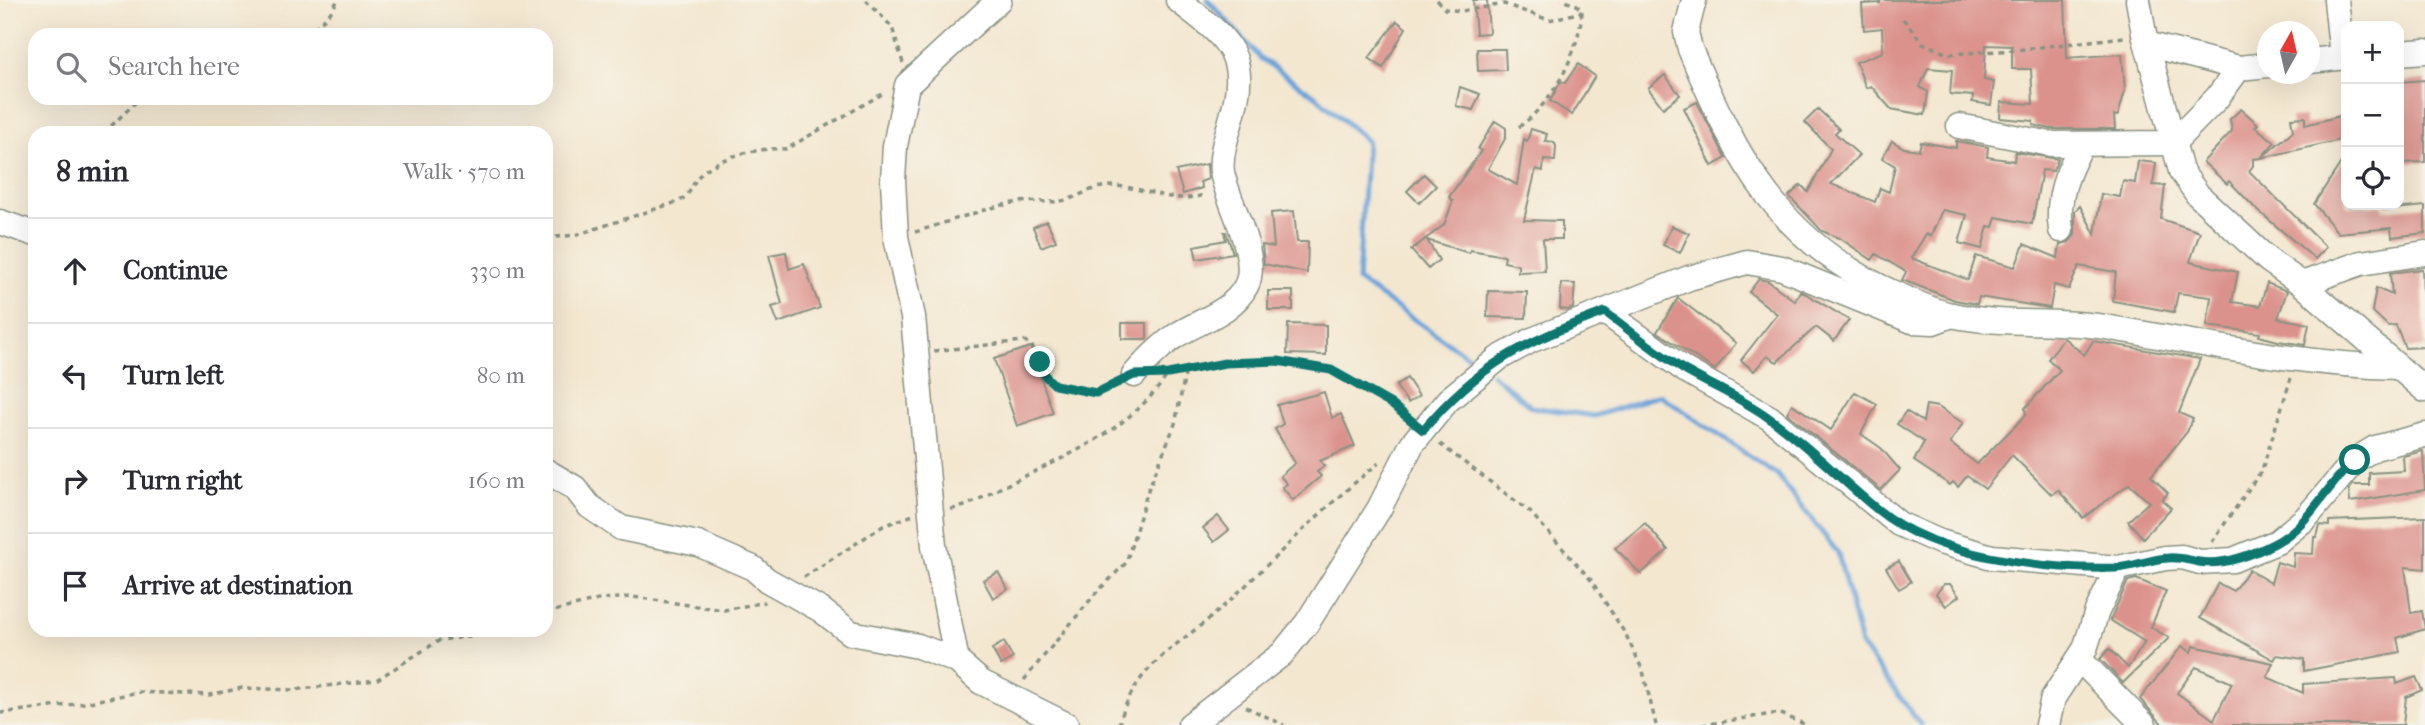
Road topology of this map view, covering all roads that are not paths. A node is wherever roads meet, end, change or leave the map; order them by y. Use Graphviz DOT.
graph roads {
  1 [pos="999,0"];
  2 [pos="1178,0"];
  3 [pos="1694,0"];
  4 [pos="2138,0"];
  5 [pos="2336,0"];
  6 [pos="2341,36"];
  7 [pos="2145,39"];
  8 [pos="2425,51"];
  9 [pos="2404,53"];
  10 [pos="2341,57"];
  11 [pos="2320,60"];
  12 [pos="2257,66"];
  13 [pos="2239,68"];
  14 [pos="1959,126"];
  15 [pos="2173,143"];
  16 [pos="2081,146"];
  17 [pos="0,222"];
  18 [pos="2061,230"];
  19 [pos="28,231"];
  20 [pos="2425,253"];
  21 [pos="2302,284"];
  22 [pos="1605,312"];
  23 [pos="1952,315"];
  24 [pos="2398,367"];
  25 [pos="1134,375"];
  26 [pos="2425,390"];
  27 [pos="2425,435"];
  28 [pos="553,475"];
  29 [pos="2118,568"];
  30 [pos="2080,660"];
  31 [pos="957,661"];
  32 [pos="1067,725"];
  33 [pos="1190,725"];
  34 [pos="2047,725"];
  35 [pos="2144,725"];
  1 -- 31 [label="street"];
  2 -- 25 [label="street"];
  3 -- 23 [label="street"];
  4 -- 7 [label="street"];
  5 -- 6 [label="street"];
  7 -- 13 [label="street"];
  7 -- 15 [label="street"];
  8 -- 9 [label="street"];
  10 -- 11 [label="street"];
  12 -- 13 [label="street"];
  13 -- 15 [label="street"];
  14 -- 16 [label="street"];
  15 -- 16 [label="street"];
  15 -- 21 [label="street"];
  16 -- 18 [label="street"];
  17 -- 19 [label="street"];
  20 -- 21 [label="street"];
  21 -- 24 [label="street"];
  22 -- 23 [label="street"];
  22 -- 29 [label="street"];
  22 -- 33 [label="street"];
  23 -- 24 [label="street"];
  24 -- 26 [label="street"];
  27 -- 29 [label="street"];
  28 -- 31 [label="street"];
  29 -- 30 [label="street"];
  30 -- 34 [label="street"];
  30 -- 35 [label="street"];
  31 -- 32 [label="street"];
}
